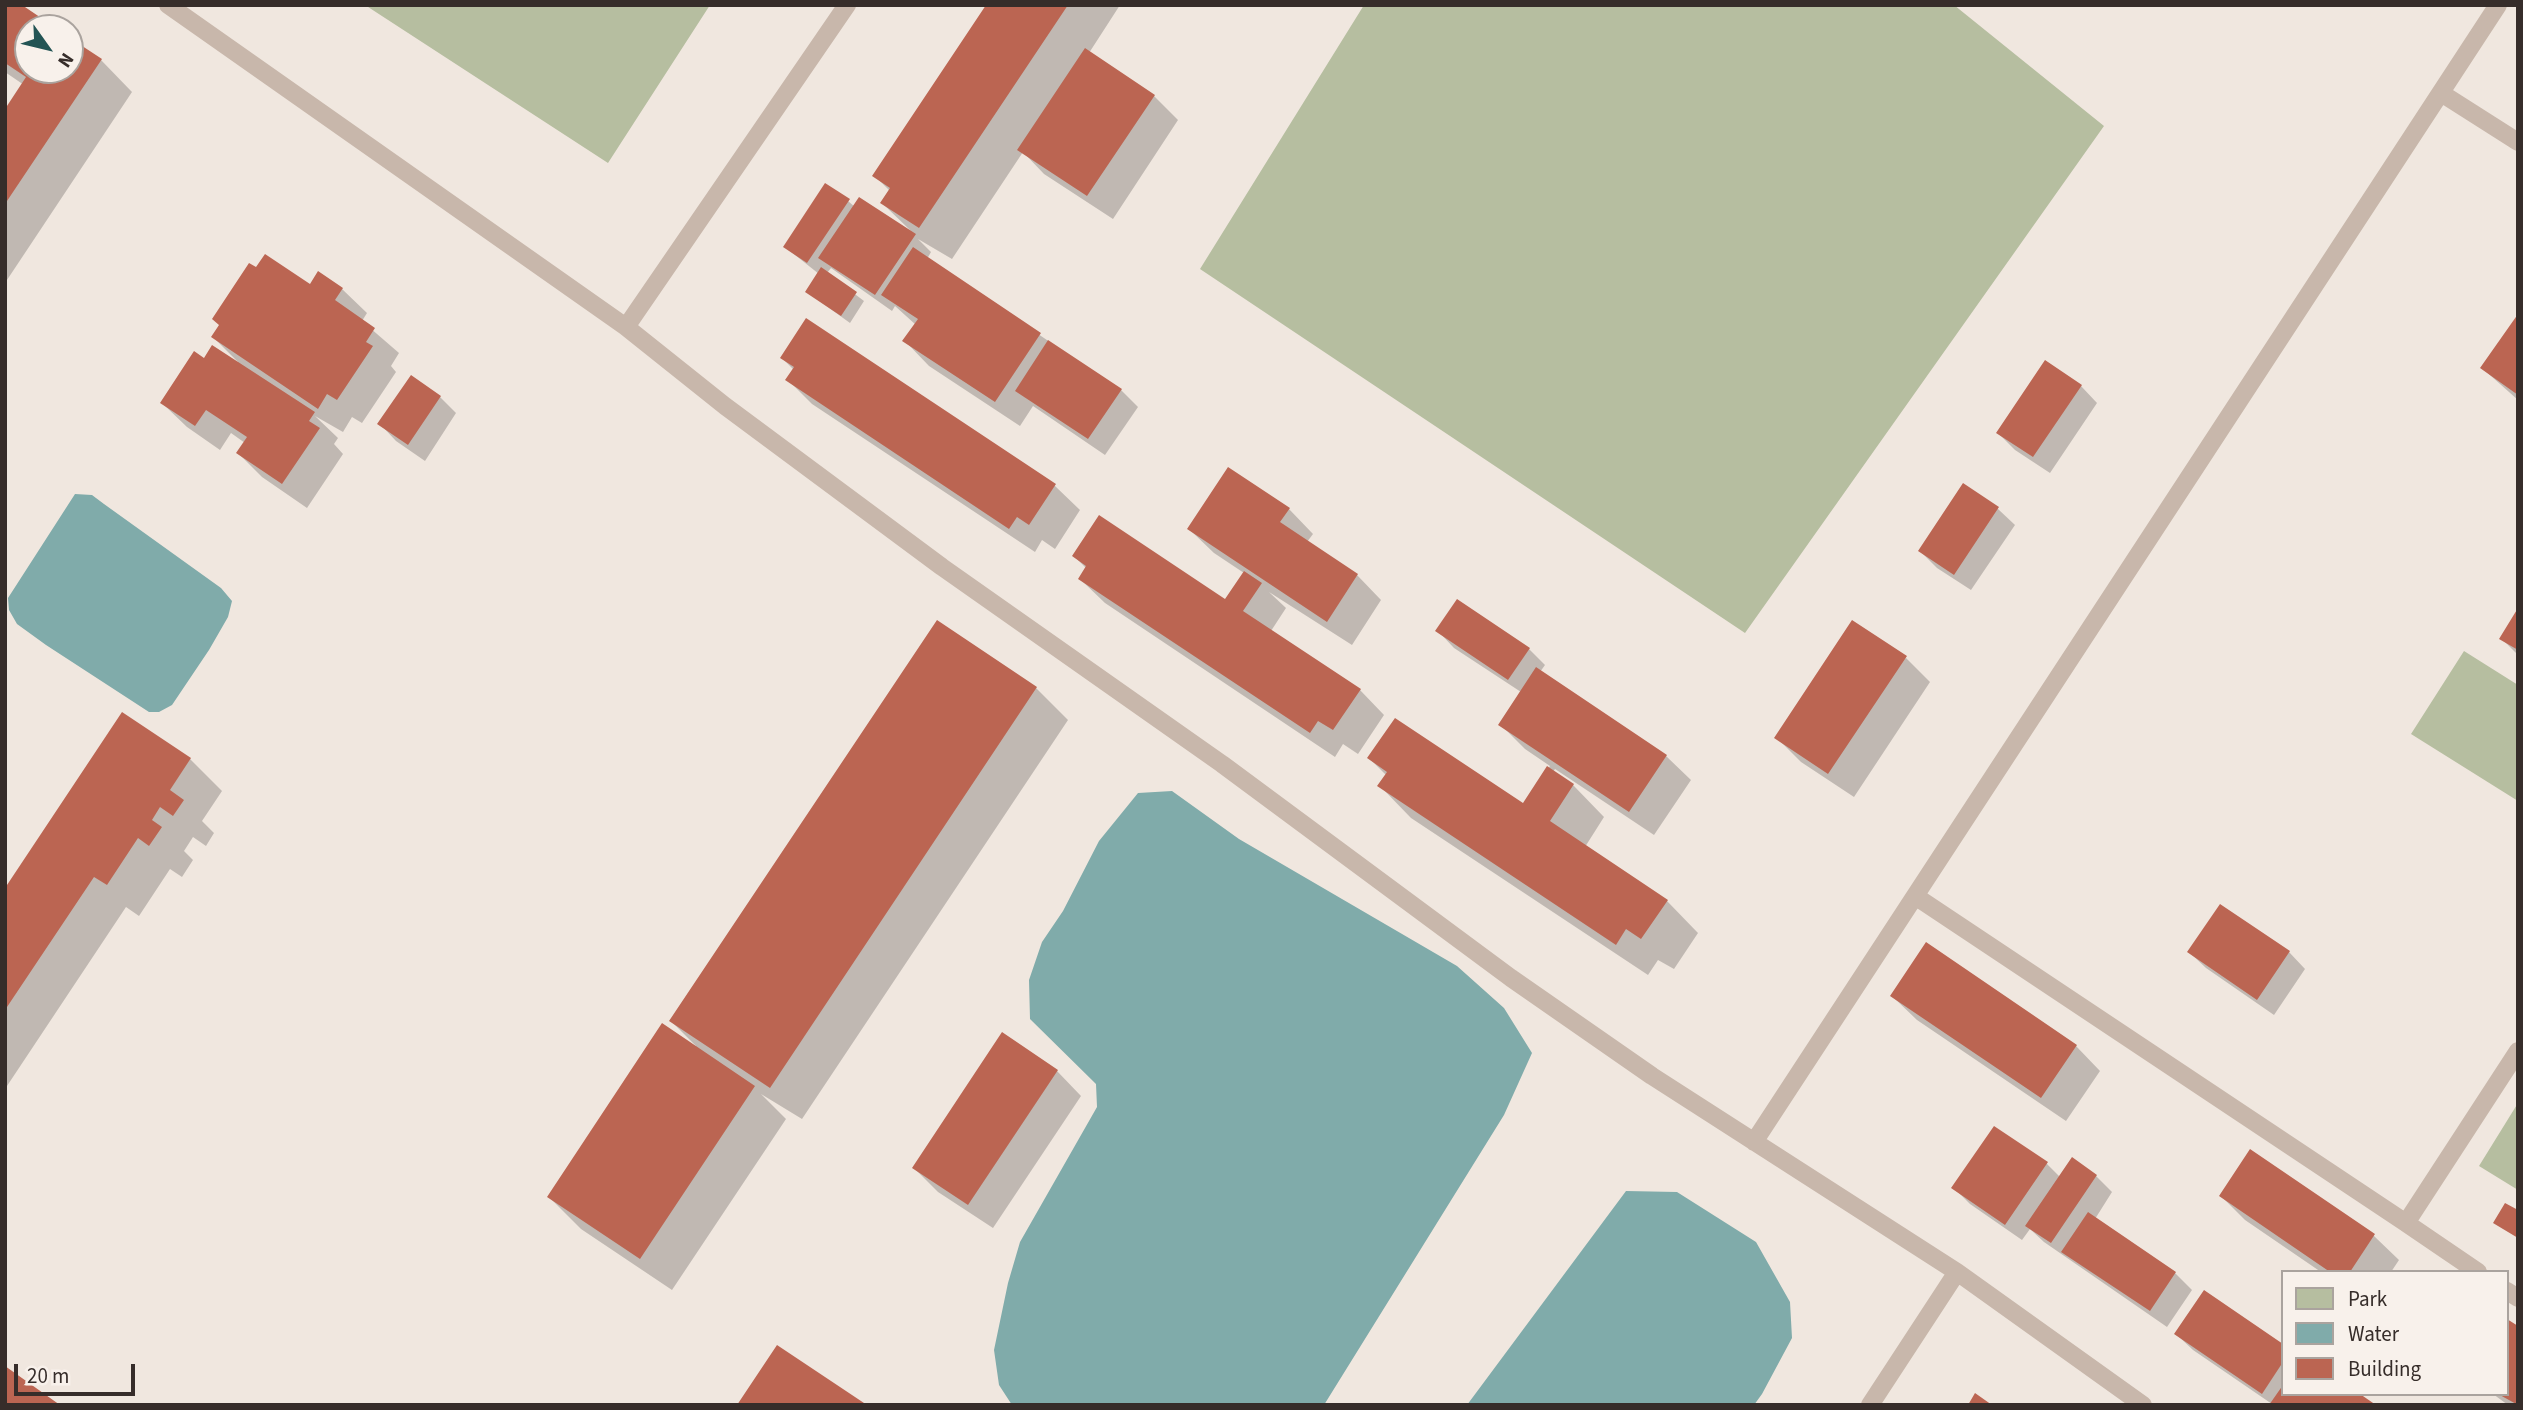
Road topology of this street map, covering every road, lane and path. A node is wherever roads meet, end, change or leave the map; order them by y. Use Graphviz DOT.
graph roads {
  1 [pos="169,5"];
  2 [pos="847,5"];
  3 [pos="2498,5"];
  4 [pos="2441,93"];
  5 [pos="2518,142"];
  6 [pos="626,327"];
  7 [pos="1915,896"];
  8 [pos="2518,1051"];
  9 [pos="1754,1142"];
  10 [pos="2406,1223"];
  11 [pos="2475,1270"];
  12 [pos="1956,1272"];
  13 [pos="1870,1405"];
  14 [pos="2143,1405"];
  1 -- 6 [label="lane"];
  2 -- 6 [label="lane"];
  3 -- 4 [label="lane"];
  4 -- 5 [label="lane"];
  4 -- 7 [label="lane"];
  6 -- 9 [label="lane"];
  7 -- 9 [label="lane"];
  7 -- 10 [label="lane"];
  8 -- 10 [label="lane"];
  9 -- 12 [label="lane"];
  10 -- 11 [label="lane"];
  12 -- 13 [label="lane"];
  12 -- 14 [label="lane"];
}
